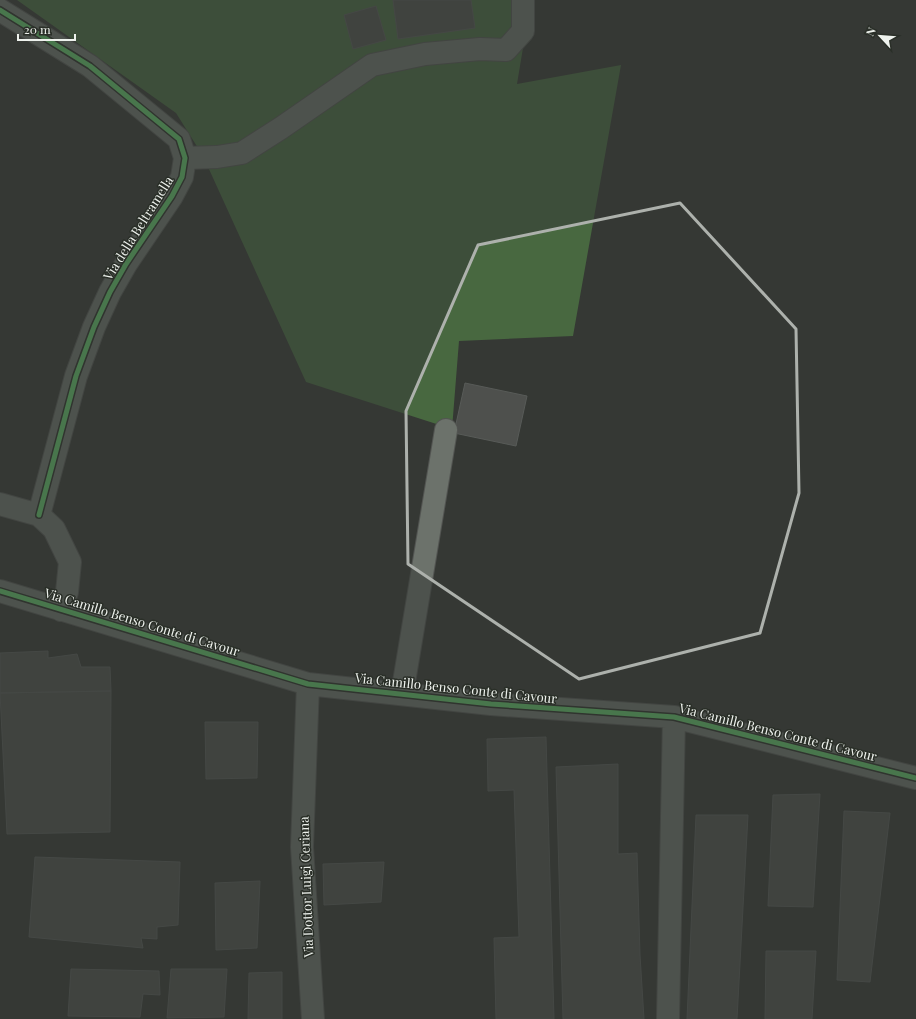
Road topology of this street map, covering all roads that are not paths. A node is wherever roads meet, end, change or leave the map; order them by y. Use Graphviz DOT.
graph roads {
  1 [pos="523,0"];
  2 [pos="0,10"];
  3 [pos="185,158"];
  4 [pos="446,430"];
  5 [pos="0,504"];
  6 [pos="39,515"];
  7 [pos="0,591"];
  8 [pos="61,610"];
  9 [pos="308,684"];
  10 [pos="402,694"];
  11 [pos="674,717"];
  12 [pos="914,772"];
  13 [pos="313,1019"];
  14 [pos="668,1019"];
  1 -- 3 [label="street"];
  2 -- 3 [label="street, Via della Beltramella"];
  3 -- 6 [label="street, Via della Beltramella"];
  4 -- 10 [label="street"];
  5 -- 6 [label="street"];
  6 -- 8 [label="street"];
  7 -- 8 [label="street, Via Camillo Benso Conte di Cavour"];
  8 -- 9 [label="street, Via Camillo Benso Conte di Cavour"];
  9 -- 10 [label="street, Via Camillo Benso Conte di Cavour"];
  9 -- 13 [label="street, Via Dottor Luigi Ceriana"];
  10 -- 11 [label="street, Via Camillo Benso Conte di Cavour"];
  11 -- 12 [label="street, Via Camillo Benso Conte di Cavour"];
  11 -- 14 [label="street"];
}
